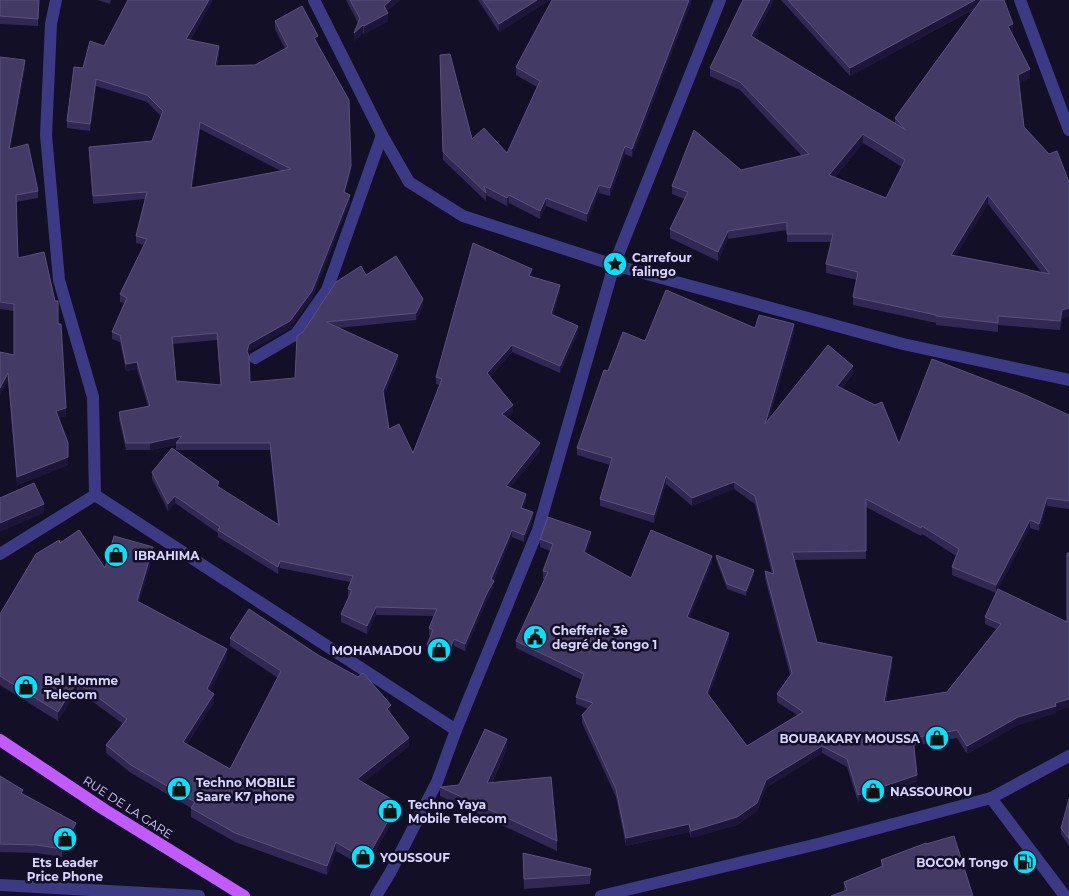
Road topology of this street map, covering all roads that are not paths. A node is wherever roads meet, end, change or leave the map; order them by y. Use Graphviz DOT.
graph roads {
  1 [pos="56,0"];
  2 [pos="314,0"];
  3 [pos="720,0"];
  4 [pos="1020,0"];
  5 [pos="1069,130"];
  6 [pos="382,135"];
  7 [pos="614,265"];
  8 [pos="255,358"];
  9 [pos="1069,380"];
  10 [pos="96,495"];
  11 [pos="0,554"];
  12 [pos="456,730"];
  13 [pos="0,740"];
  14 [pos="1069,756"];
  15 [pos="991,798"];
  16 [pos="0,885"];
  17 [pos="199,896"];
  18 [pos="244,896"];
  19 [pos="376,896"];
  20 [pos="601,896"];
  21 [pos="1065,896"];
  1 -- 10 [label="street"];
  2 -- 6 [label="street"];
  3 -- 7 [label="street"];
  4 -- 5 [label="street"];
  6 -- 7 [label="street"];
  6 -- 8 [label="street"];
  7 -- 9 [label="street"];
  7 -- 12 [label="street"];
  10 -- 11 [label="street"];
  10 -- 12 [label="street"];
  12 -- 19 [label="street"];
  13 -- 18 [label="main road, RUE DE LA GARE"];
  14 -- 15 [label="street"];
  15 -- 20 [label="street"];
  15 -- 21 [label="street"];
  16 -- 17 [label="street"];
}
